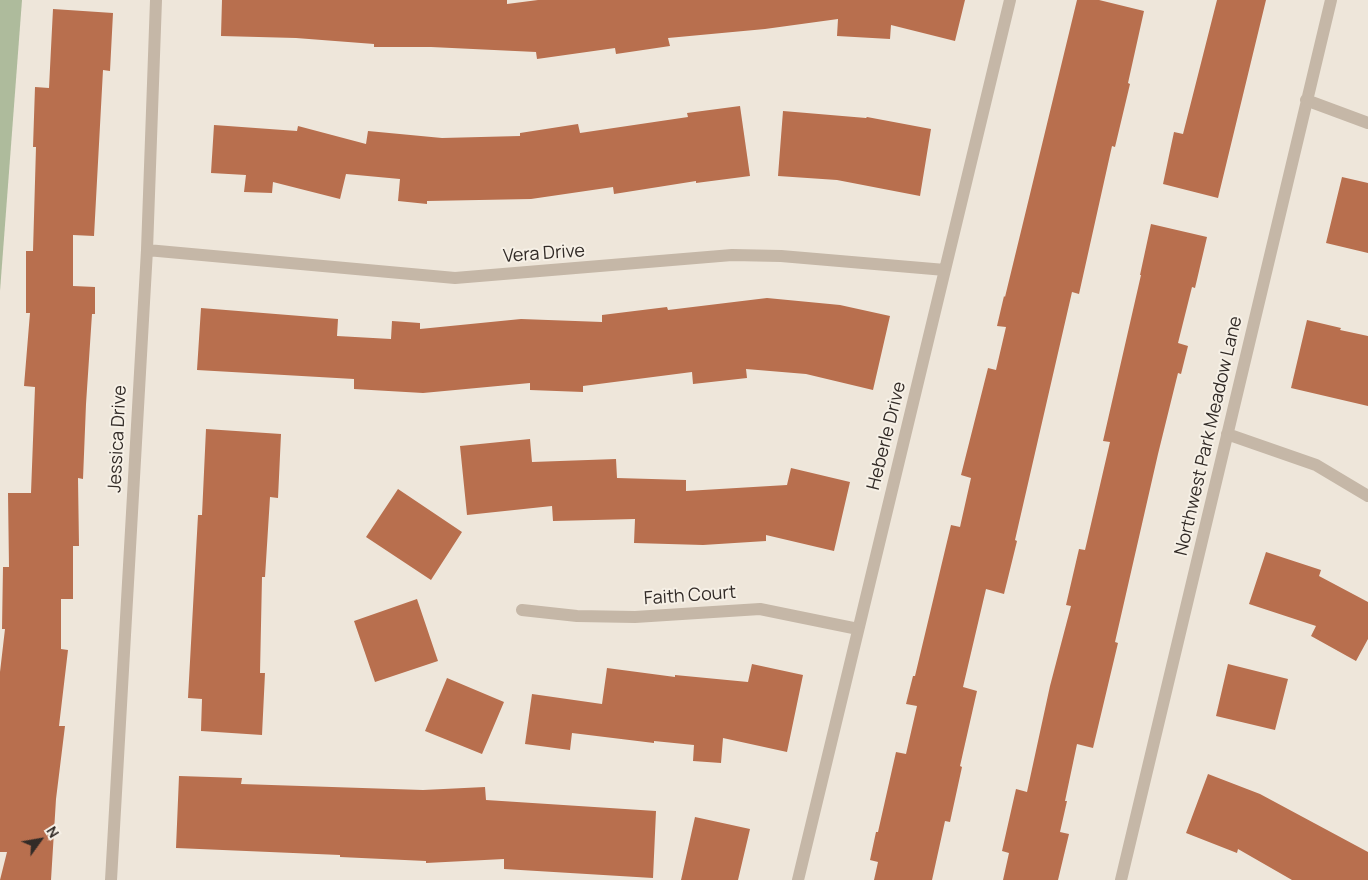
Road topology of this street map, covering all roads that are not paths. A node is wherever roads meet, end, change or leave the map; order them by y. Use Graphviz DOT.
graph roads {
  1 [pos="156,0"];
  2 [pos="1010,0"];
  3 [pos="1331,0"];
  4 [pos="1306,100"];
  5 [pos="1368,123"];
  6 [pos="146,250"];
  7 [pos="945,270"];
  8 [pos="1227,434"];
  9 [pos="1368,496"];
  10 [pos="522,610"];
  11 [pos="858,629"];
  12 [pos="111,880"];
  13 [pos="798,880"];
  14 [pos="1121,880"];
  1 -- 6 [label="street, Jessica Drive"];
  2 -- 7 [label="street, Heberle Drive"];
  3 -- 4 [label="street, Northwest Park Meadow Lane"];
  4 -- 5 [label="street"];
  4 -- 8 [label="street, Northwest Park Meadow Lane"];
  6 -- 7 [label="street, Vera Drive"];
  6 -- 12 [label="street, Jessica Drive"];
  7 -- 11 [label="street, Heberle Drive"];
  8 -- 9 [label="street"];
  8 -- 14 [label="street, Northwest Park Meadow Lane"];
  10 -- 11 [label="street, Faith Court"];
  11 -- 13 [label="street, Heberle Drive"];
}
